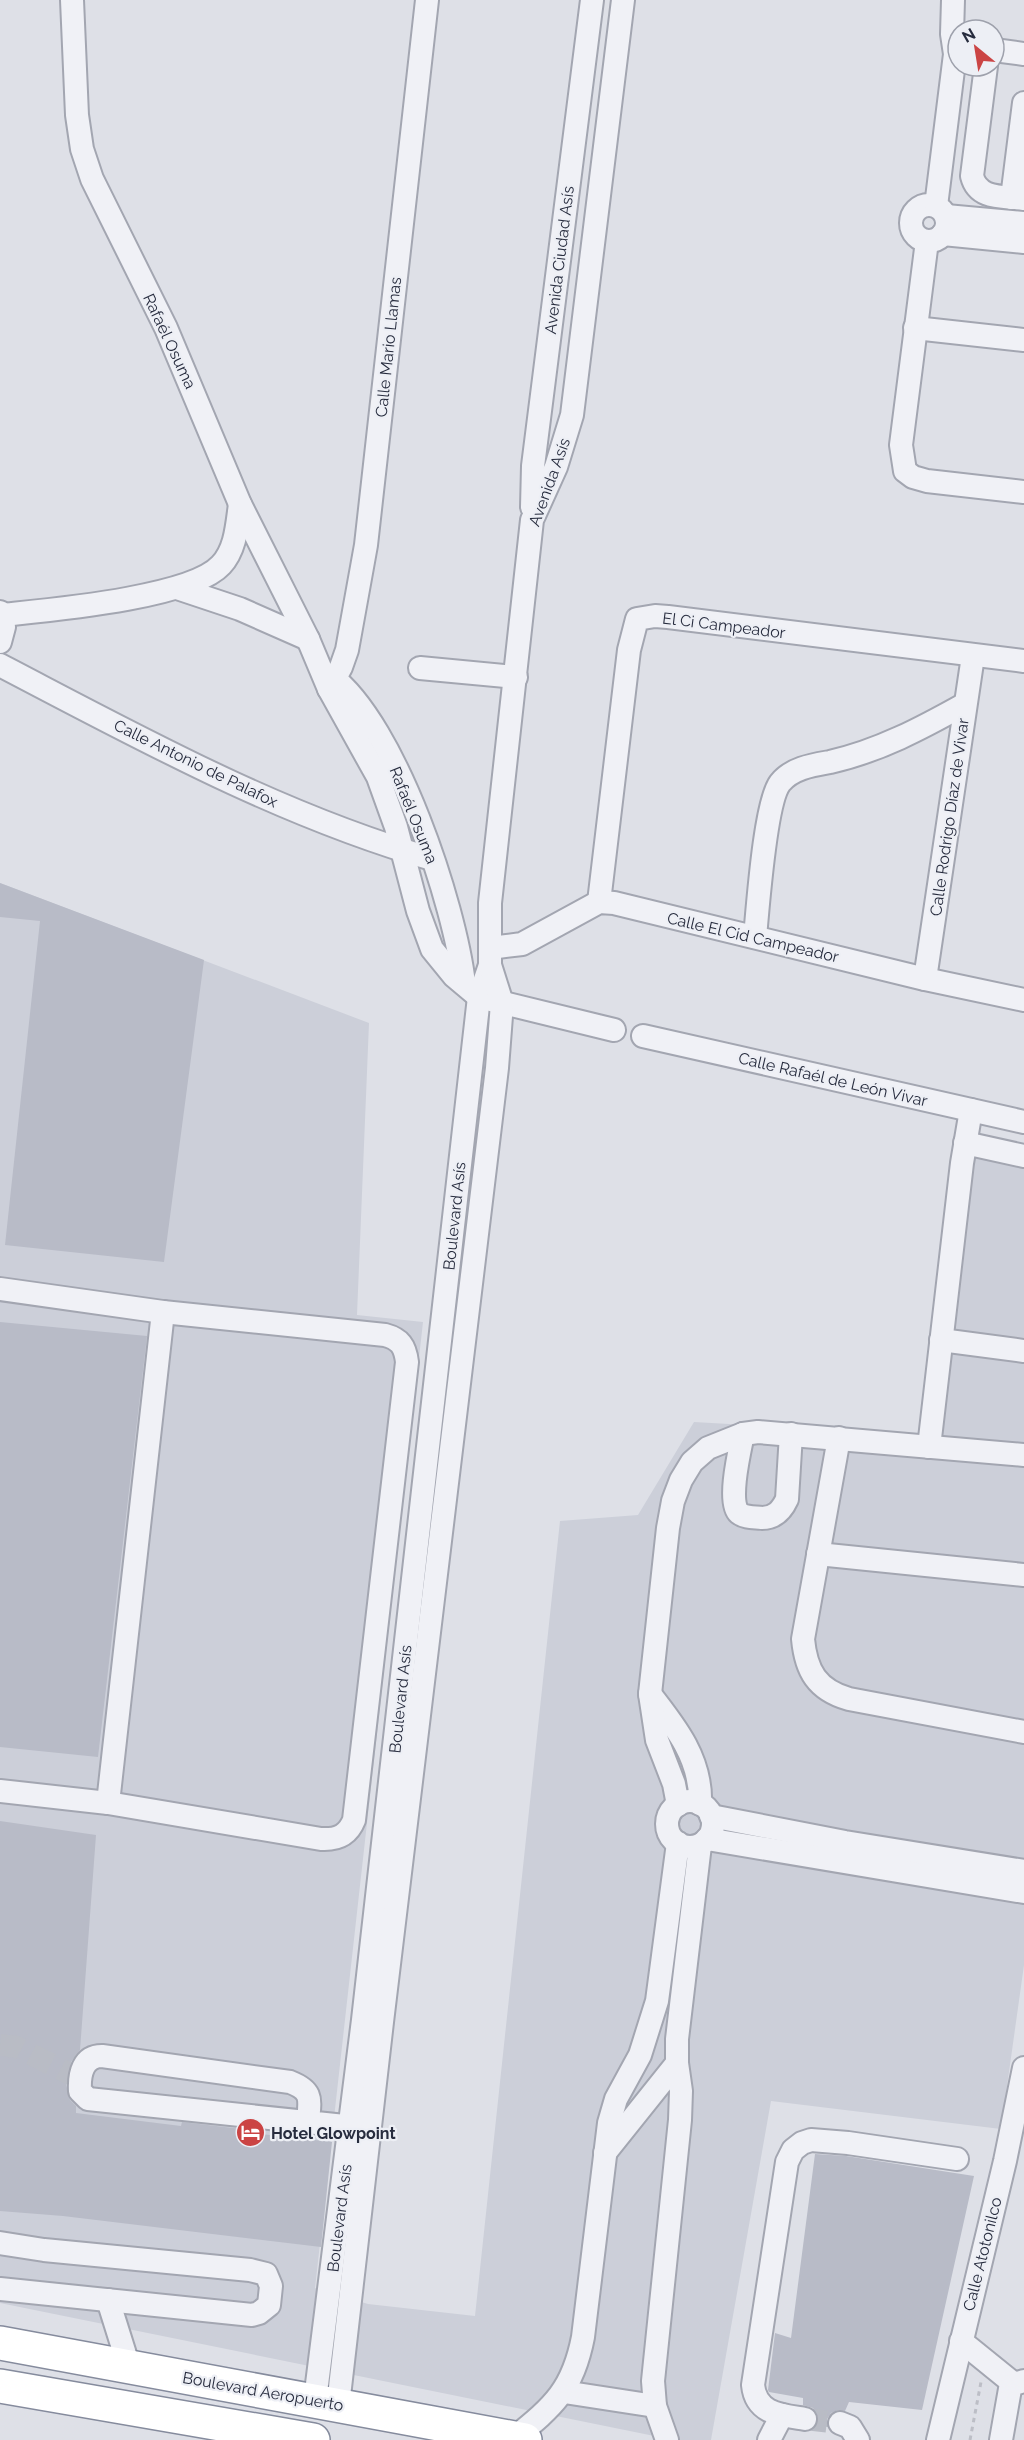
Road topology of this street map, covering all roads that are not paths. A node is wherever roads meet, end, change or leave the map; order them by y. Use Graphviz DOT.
graph roads {
  1 [pos="72,0"];
  2 [pos="427,0"];
  3 [pos="592,0"];
  4 [pos="624,0"];
  5 [pos="953,0"];
  6 [pos="953,18"];
  7 [pos="1006,52"];
  8 [pos="946,53"];
  9 [pos="1024,54"];
  10 [pos="984,78"];
  11 [pos="1024,103"];
  12 [pos="1018,199"];
  13 [pos="935,221"];
  14 [pos="1024,224"];
  15 [pos="1024,242"];
  16 [pos="915,328"];
  17 [pos="1024,340"];
  18 [pos="1024,492"];
  19 [pos="240,504"];
  20 [pos="532,520"];
  21 [pos="177,588"];
  22 [pos="1,614"];
  23 [pos="308,639"];
  24 [pos="0,642"];
  25 [pos="973,656"];
  26 [pos="1024,661"];
  27 [pos="0,665"];
  28 [pos="420,668"];
  29 [pos="516,677"];
  30 [pos="328,679"];
  31 [pos="965,705"];
  32 [pos="401,850"];
  33 [pos="432,859"];
  34 [pos="599,902"];
  35 [pos="755,937"];
  36 [pos="490,956"];
  37 [pos="926,979"];
  38 [pos="472,991"];
  39 [pos="1024,1000"];
  40 [pos="502,1003"];
  41 [pos="614,1029"];
  42 [pos="643,1036"];
  43 [pos="971,1110"];
  44 [pos="1024,1122"];
  45 [pos="965,1143"];
  46 [pos="1024,1156"];
  47 [pos="457,1187"];
  48 [pos="483,1188"];
  49 [pos="0,1289"];
  50 [pos="163,1312"];
  51 [pos="441,1334"];
  52 [pos="465,1335"];
  53 [pos="941,1340"];
  54 [pos="1024,1351"];
  55 [pos="743,1434"];
  56 [pos="791,1434"];
  57 [pos="839,1438"];
  58 [pos="929,1447"];
  59 [pos="1024,1455"];
  60 [pos="818,1554"];
  61 [pos="1024,1575"];
  62 [pos="1024,1732"];
  63 [pos="406,1735"];
  64 [pos="0,1791"];
  65 [pos="108,1803"];
  66 [pos="696,1808"];
  67 [pos="695,1842"];
  68 [pos="843,1852"];
  69 [pos="1024,1871"];
  70 [pos="1024,1892"];
  71 [pos="677,2063"];
  72 [pos="1024,2068"];
  73 [pos="308,2121"];
  74 [pos="360,2128"];
  75 [pos="604,2155"];
  76 [pos="957,2159"];
  77 [pos="0,2243"];
  78 [pos="0,2289"];
  79 [pos="108,2300"];
  80 [pos="961,2342"];
  81 [pos="0,2343"];
  82 [pos="129,2367"];
  83 [pos="1019,2382"];
  84 [pos="0,2386"];
  85 [pos="564,2392"];
  86 [pos="327,2402"];
  87 [pos="655,2406"];
  88 [pos="782,2415"];
  89 [pos="805,2419"];
  90 [pos="840,2423"];
  91 [pos="305,2439"];
  92 [pos="520,2439"];
  93 [pos="667,2440"];
  94 [pos="769,2440"];
  95 [pos="858,2440"];
  96 [pos="938,2440"];
  97 [pos="1001,2440"];
  1 -- 19 [label="street, Rafaél Osuma"];
  2 -- 30 [label="street, Calle Mario Llamas"];
  3 -- 20 [label="street, Avenida Ciudad Asís"];
  4 -- 20 [label="street, Avenida Asís"];
  5 -- 6 [label="street"];
  7 -- 9 [label="street"];
  8 -- 13 [label="street"];
  10 -- 12 [label="street"];
  11 -- 12 [label="street"];
  13 -- 14 [label="street"];
  13 -- 15 [label="street"];
  13 -- 16 [label="street"];
  16 -- 17 [label="street"];
  16 -- 18 [label="street"];
  19 -- 21 [label="street"];
  19 -- 23 [label="street, Rafaél Osuma"];
  20 -- 29 [label="street, Avenida Asís"];
  21 -- 22 [label="street"];
  21 -- 23 [label="street"];
  22 -- 24 [label="street"];
  23 -- 30 [label="street, Rafaél Osuma"];
  25 -- 26 [label="street, El Ci Campeador"];
  25 -- 31 [label="street, Calle Rodrigo Díaz de Vivar"];
  25 -- 34 [label="street, El Ci Campeador"];
  27 -- 32 [label="street, Calle Antonio de Palafox"];
  28 -- 29 [label="street"];
  29 -- 36 [label="street, Avenida Asís"];
  30 -- 32 [label="street, Rafaél Osuma"];
  30 -- 33 [label="street, Rafaél Osuma"];
  31 -- 35 [label="street"];
  31 -- 37 [label="street, Calle Rodrigo Díaz de Vivar"];
  32 -- 33 [label="street, Calle Antonio de Palafox"];
  32 -- 38 [label="street, Rafaél Osuma"];
  33 -- 38 [label="street, Rafaél Osuma"];
  34 -- 35 [label="street, Calle El Cid Campeador"];
  34 -- 36 [label="street"];
  35 -- 37 [label="street, Calle El Cid Campeador"];
  36 -- 38 [label="street, Avenida Asís"];
  36 -- 40 [label="street, Avenida Asís"];
  37 -- 39 [label="street, Calle El Cid Campeador"];
  38 -- 40 [label="street"];
  38 -- 47 [label="street, Boulevard Asís"];
  40 -- 41 [label="street"];
  40 -- 48 [label="street, Boulevard Asís"];
  42 -- 43 [label="street, Calle Rafaél de León Vivar"];
  43 -- 44 [label="street, Calle Rafaél de León Vivar"];
  43 -- 45 [label="street"];
  45 -- 46 [label="street"];
  45 -- 53 [label="street"];
  47 -- 48 [label="street"];
  47 -- 51 [label="street, Boulevard Asís"];
  48 -- 52 [label="street, Boulevard Asís"];
  49 -- 50 [label="street"];
  50 -- 65 [label="street"];
  50 -- 65 [label="street"];
  51 -- 52 [label="street"];
  51 -- 63 [label="street, Boulevard Asís"];
  52 -- 63 [label="street, Boulevard Asís"];
  53 -- 54 [label="street"];
  53 -- 58 [label="street"];
  55 -- 56 [label="street"];
  55 -- 56 [label="street"];
  55 -- 66 [label="street"];
  56 -- 57 [label="street"];
  57 -- 58 [label="street"];
  57 -- 60 [label="street"];
  58 -- 59 [label="street"];
  60 -- 61 [label="street"];
  60 -- 62 [label="street"];
  63 -- 74 [label="street, Boulevard Asís"];
  64 -- 65 [label="street"];
  66 -- 67 [label="street"];
  66 -- 67 [label="street"];
  66 -- 68 [label="street"];
  67 -- 68 [label="street"];
  67 -- 71 [label="street"];
  67 -- 75 [label="street"];
  68 -- 69 [label="street"];
  68 -- 70 [label="street"];
  71 -- 75 [label="street"];
  71 -- 87 [label="street"];
  72 -- 80 [label="street, Calle Atotonilco"];
  73 -- 73 [label="street"];
  73 -- 74 [label="street"];
  74 -- 86 [label="street, Boulevard Asís"];
  75 -- 85 [label="street"];
  76 -- 88 [label="street"];
  77 -- 79 [label="street"];
  78 -- 79 [label="street"];
  79 -- 82 [label="street"];
  80 -- 83 [label="street"];
  80 -- 96 [label="street, Calle Atotonilco"];
  81 -- 82 [label="highway, Boulevard Aeropuerto"];
  82 -- 86 [label="highway, Boulevard Aeropuerto"];
  83 -- 97 [label="street"];
  84 -- 91 [label="highway"];
  85 -- 87 [label="street"];
  85 -- 92 [label="street"];
  86 -- 92 [label="highway, Boulevard Aeropuerto"];
  87 -- 93 [label="street"];
  88 -- 89 [label="street"];
  88 -- 94 [label="street"];
  90 -- 95 [label="street"];
}
